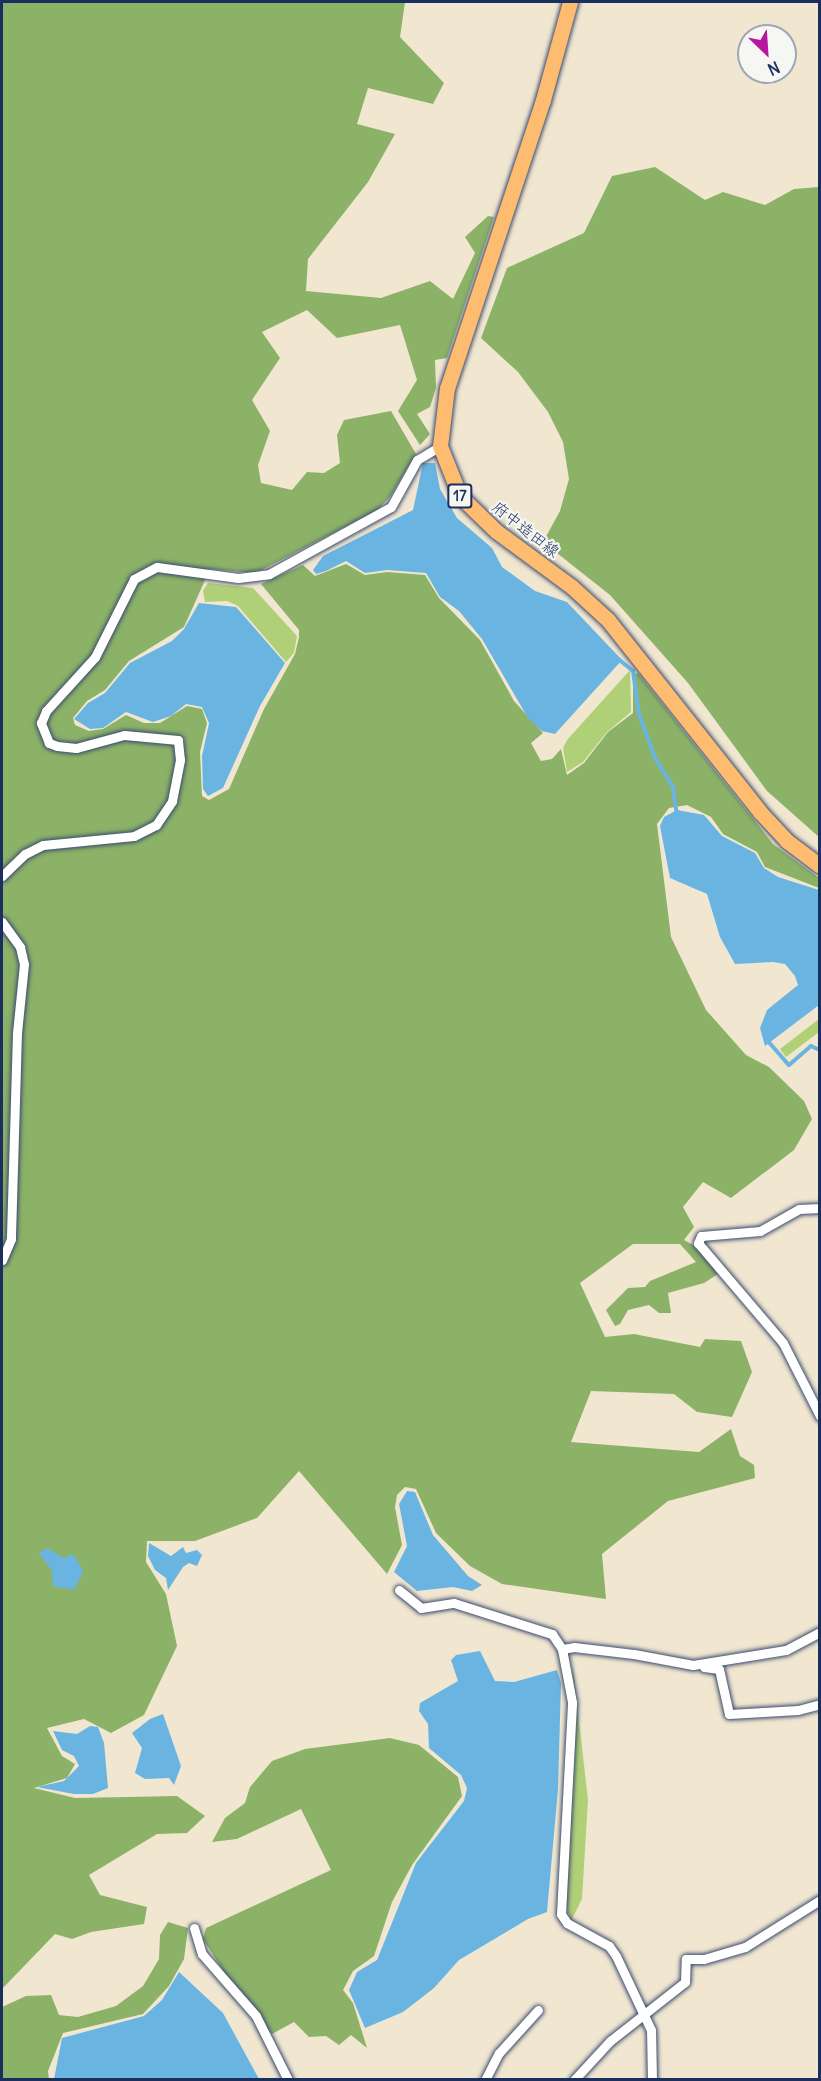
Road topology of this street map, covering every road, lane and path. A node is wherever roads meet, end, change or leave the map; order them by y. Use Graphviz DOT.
graph roads {
  1 [pos="570,2"];
  2 [pos="440,446"];
  3 [pos="819,866"];
  4 [pos="2,876"];
  5 [pos="2,921"];
  6 [pos="819,1208"];
  7 [pos="2,1260"];
  8 [pos="819,1416"];
  9 [pos="399,1590"];
  10 [pos="819,1632"];
  11 [pos="562,1649"];
  12 [pos="693,1665"];
  13 [pos="819,1704"];
  14 [pos="819,1900"];
  15 [pos="194,1928"];
  16 [pos="538,2010"];
  17 [pos="644,2017"];
  18 [pos="288,2079"];
  19 [pos="485,2079"];
  20 [pos="574,2079"];
  21 [pos="652,2079"];
  1 -- 2 [label="main road, 府中造田線 / 17"];
  2 -- 3 [label="main road, 府中造田線 / 17"];
  2 -- 4 [label="street"];
  5 -- 7 [label="street"];
  6 -- 8 [label="street"];
  9 -- 11 [label="street"];
  10 -- 12 [label="street"];
  11 -- 12 [label="street"];
  11 -- 17 [label="street"];
  12 -- 13 [label="street"];
  14 -- 17 [label="street"];
  15 -- 18 [label="street"];
  16 -- 19 [label="street"];
  17 -- 20 [label="street"];
  17 -- 21 [label="street"];
}
